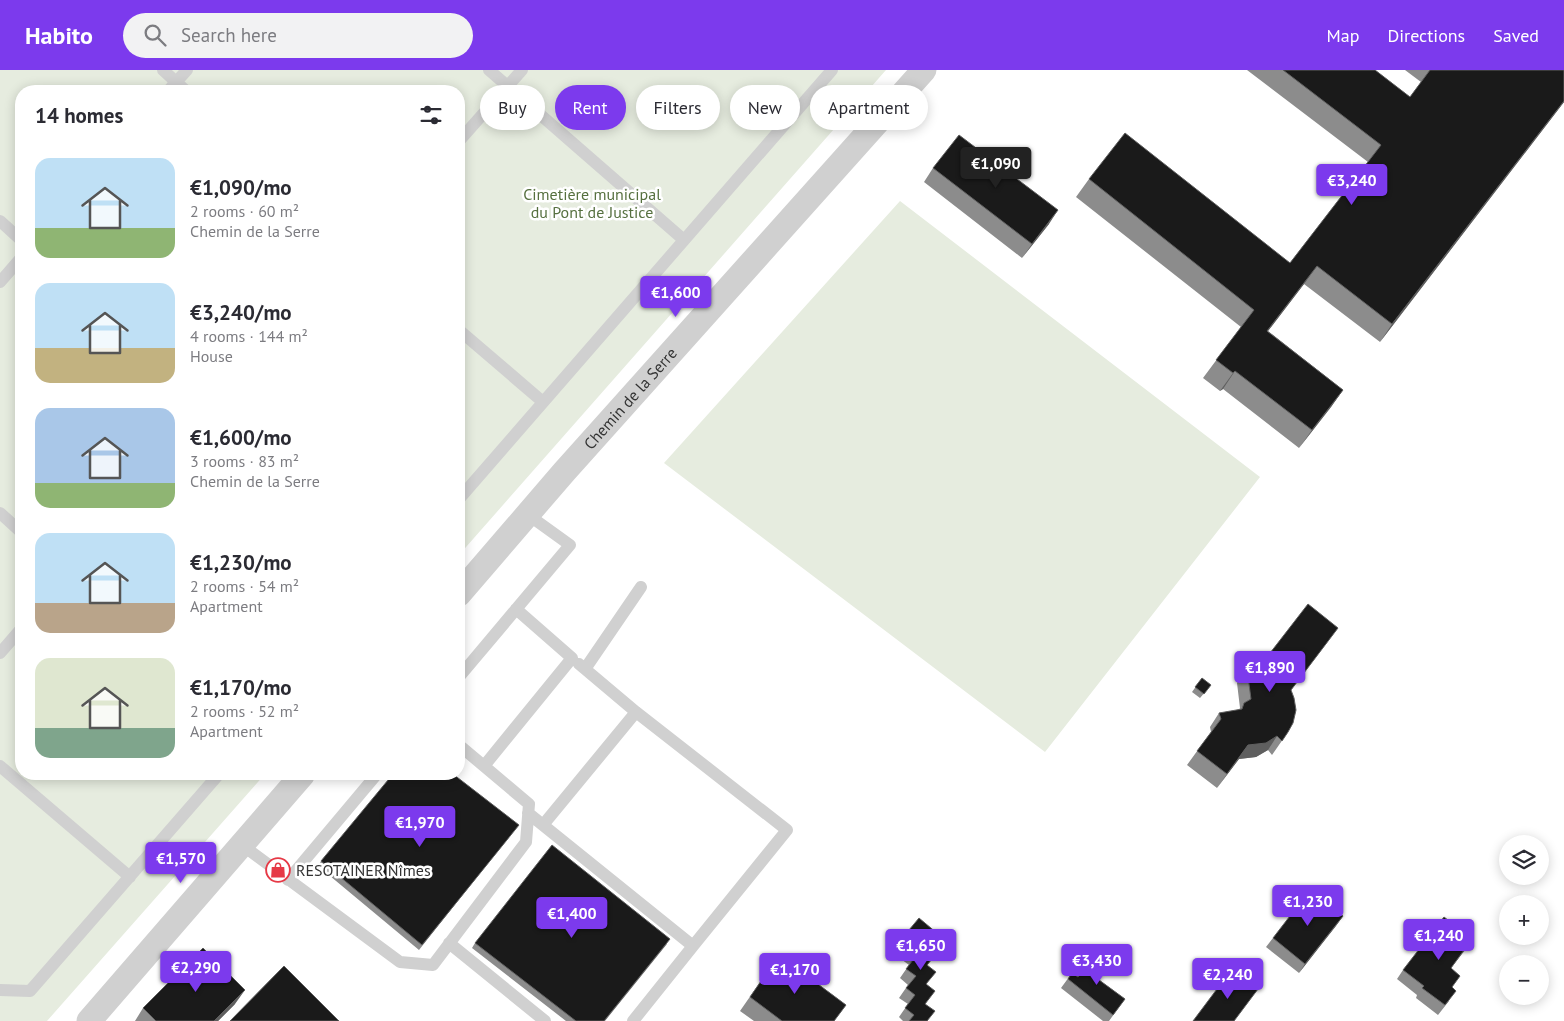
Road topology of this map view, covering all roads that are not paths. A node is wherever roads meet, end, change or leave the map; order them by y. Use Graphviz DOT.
graph roads {
  1 [pos="162,70"];
  2 [pos="187,70"];
  3 [pos="489,70"];
  4 [pos="522,70"];
  5 [pos="832,70"];
  6 [pos="924,70"];
  7 [pos="171,85"];
  8 [pos="174,85"];
  9 [pos="507,85"];
  10 [pos="509,85"];
  11 [pos="480,117"];
  12 [pos="545,118"];
  13 [pos="465,134"];
  14 [pos="0,221"];
  15 [pos="15,235"];
  16 [pos="684,240"];
  17 [pos="15,265"];
  18 [pos="0,282"];
  19 [pos="465,335"];
  20 [pos="542,402"];
  21 [pos="465,491"];
  22 [pos="0,513"];
  23 [pos="527,514"];
  24 [pos="15,527"];
  25 [pos="465,587"];
  26 [pos="641,587"];
  27 [pos="516,608"];
  28 [pos="15,636"];
  29 [pos="0,653"];
  30 [pos="572,658"];
  31 [pos="585,669"];
  32 [pos="465,670"];
  33 [pos="636,712"];
  34 [pos="465,751"];
  35 [pos="0,766"];
  36 [pos="484,766"];
  37 [pos="15,779"];
  38 [pos="16,780"];
  39 [pos="214,780"];
  40 [pos="298,780"];
  41 [pos="372,780"];
  42 [pos="528,813"];
  43 [pos="543,825"];
  44 [pos="242,845"];
  45 [pos="130,877"];
  46 [pos="288,880"];
  47 [pos="450,943"];
  48 [pos="693,946"];
  49 [pos="0,990"];
  50 [pos="89,1021"];
  51 [pos="545,1021"];
  52 [pos="633,1021"];
  1 -- 7 [label="lane"];
  2 -- 8 [label="lane"];
  3 -- 9 [label="lane"];
  4 -- 10 [label="lane"];
  5 -- 16 [label="lane"];
  6 -- 23 [label="street, Chemin de la Serre"];
  11 -- 13 [label="lane"];
  12 -- 16 [label="lane"];
  14 -- 15 [label="lane"];
  16 -- 20 [label="lane"];
  17 -- 18 [label="lane"];
  19 -- 20 [label="lane"];
  20 -- 21 [label="lane"];
  22 -- 24 [label="lane"];
  23 -- 25 [label="street, Chemin de la Serre"];
  23 -- 27 [label="lane"];
  26 -- 31 [label="lane"];
  27 -- 30 [label="lane"];
  27 -- 32 [label="lane"];
  28 -- 29 [label="lane"];
  30 -- 31 [label="lane"];
  30 -- 36 [label="lane"];
  31 -- 33 [label="lane"];
  33 -- 43 [label="lane"];
  33 -- 48 [label="lane"];
  34 -- 36 [label="lane"];
  35 -- 37 [label="lane"];
  36 -- 42 [label="lane"];
  38 -- 45 [label="lane"];
  39 -- 45 [label="lane"];
  40 -- 44 [label="street"];
  41 -- 46 [label="lane"];
  42 -- 43 [label="lane"];
  42 -- 47 [label="lane"];
  43 -- 48 [label="lane"];
  44 -- 46 [label="lane"];
  44 -- 50 [label="street"];
  45 -- 49 [label="lane"];
  46 -- 47 [label="lane"];
  47 -- 51 [label="lane"];
  48 -- 52 [label="lane"];
}
